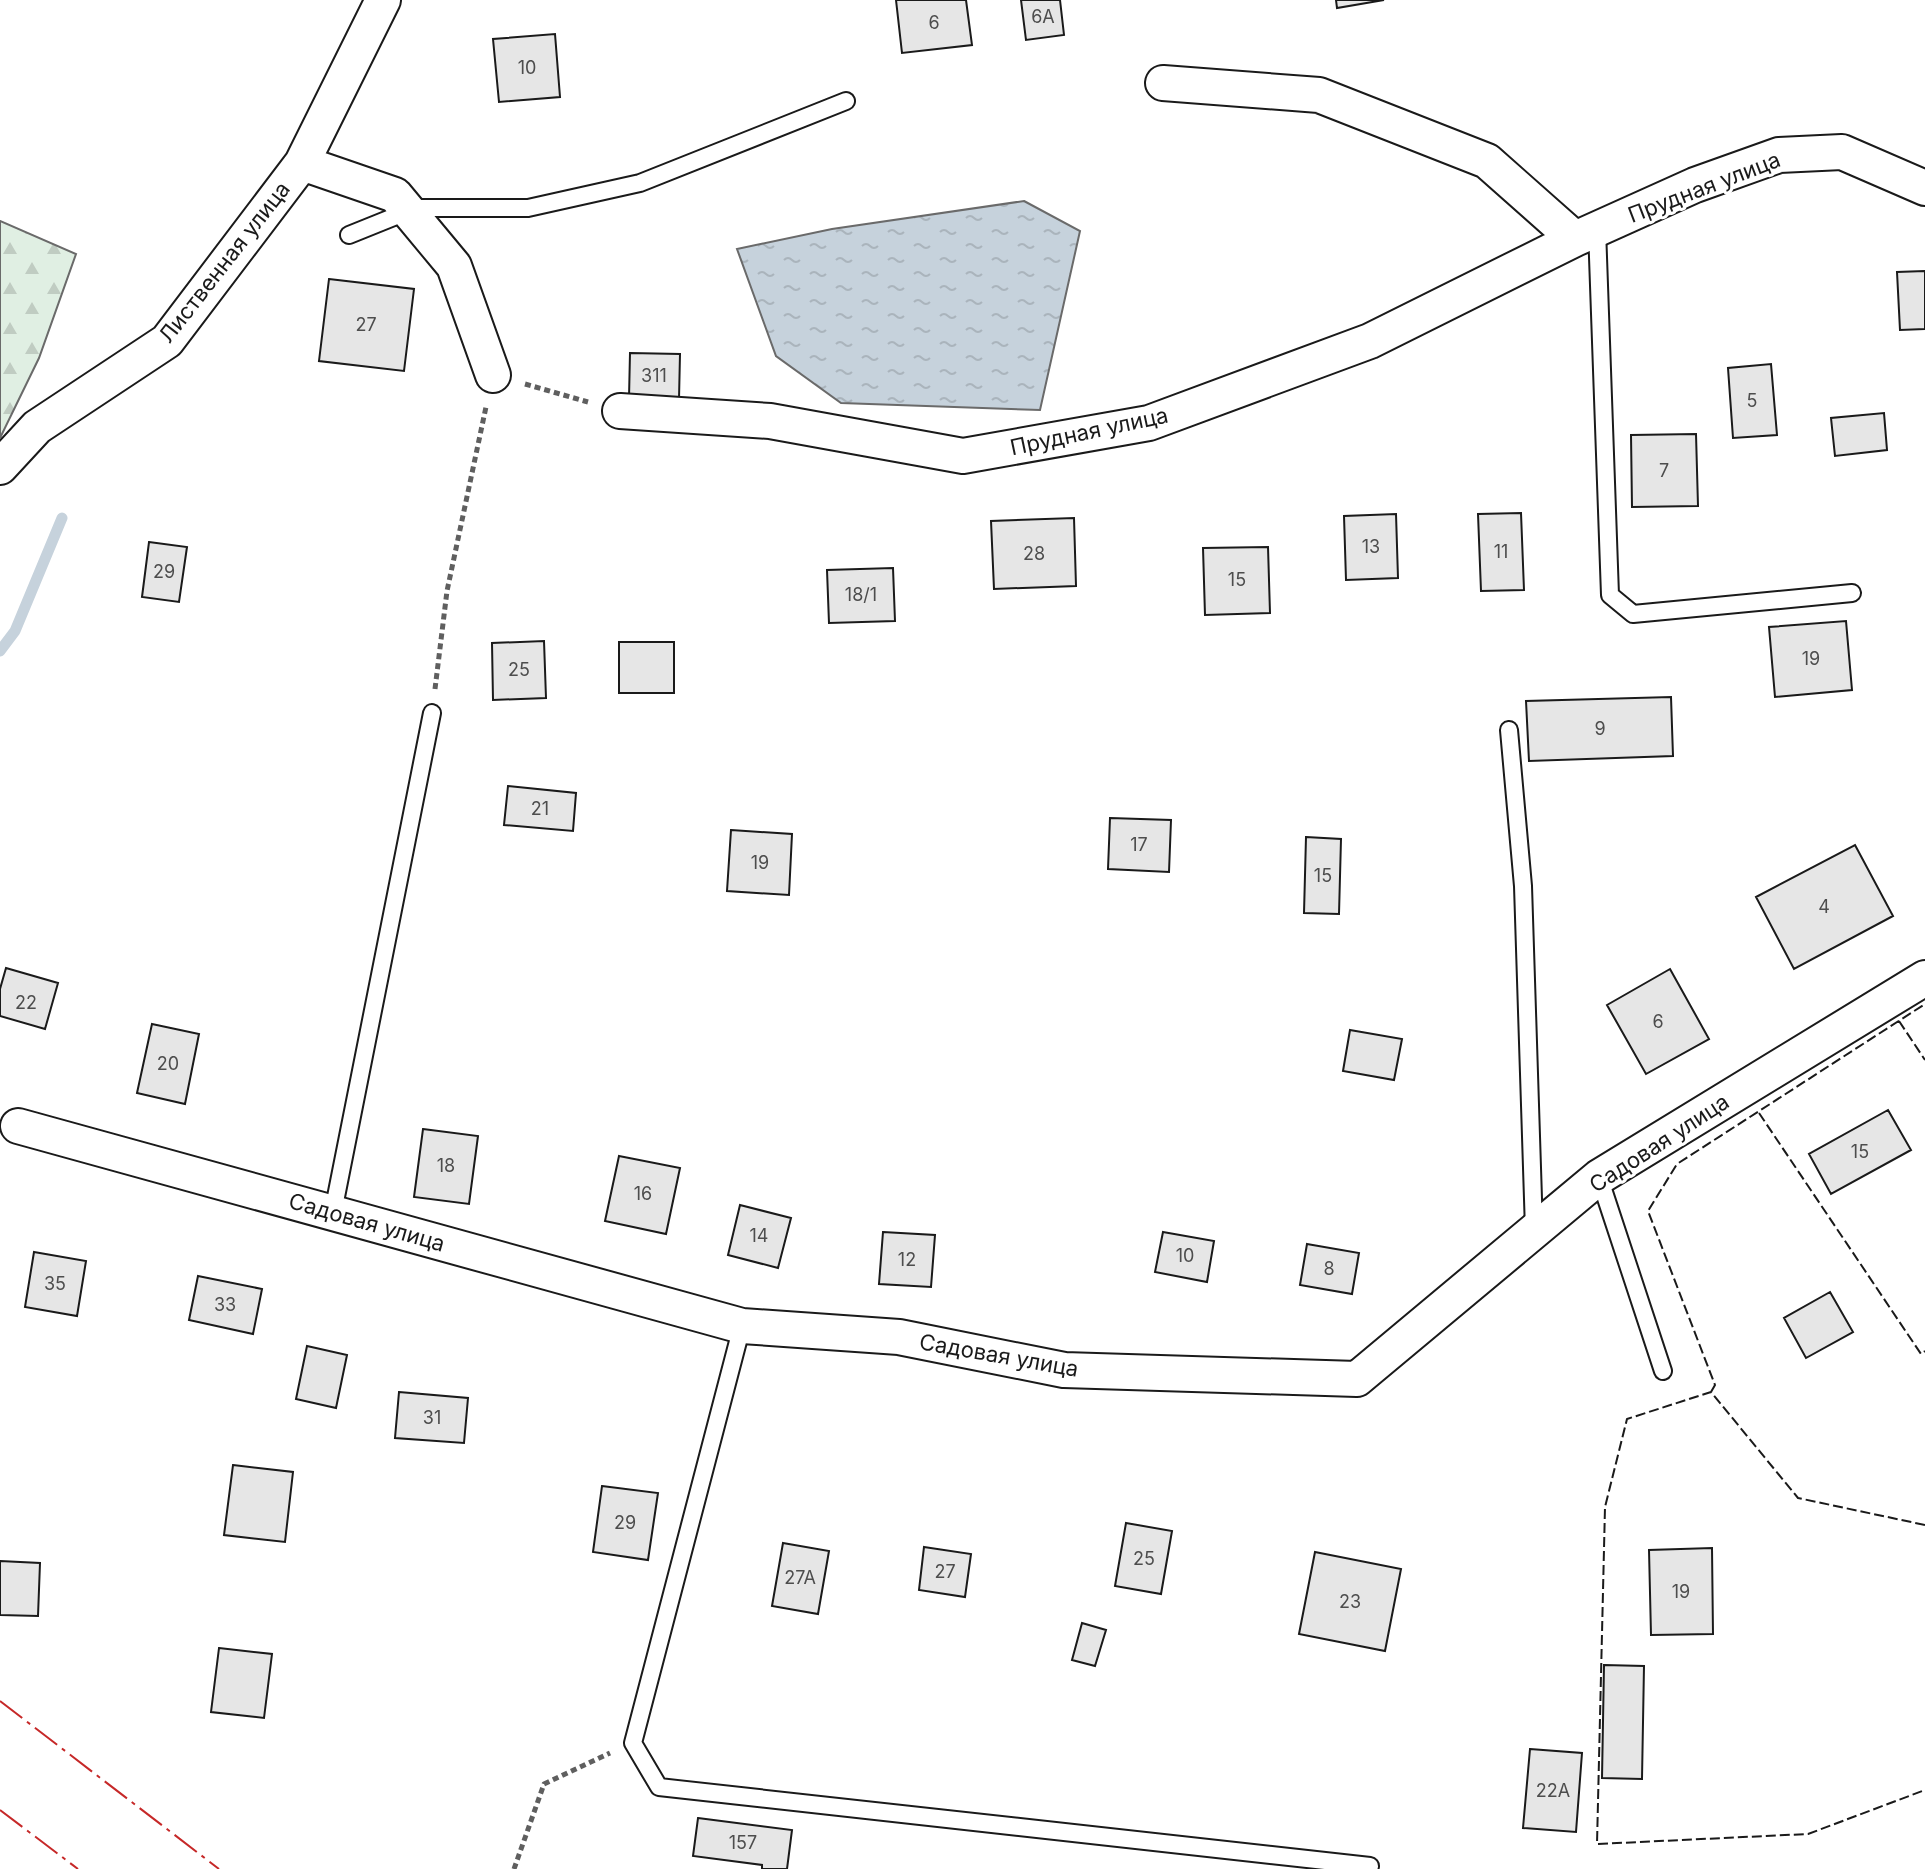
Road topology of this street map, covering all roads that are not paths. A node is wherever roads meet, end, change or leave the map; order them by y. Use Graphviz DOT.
graph roads {
  1 [pos="383,0"];
  2 [pos="1163,83"];
  3 [pos="846,101"];
  4 [pos="302,163"];
  5 [pos="1925,188"];
  6 [pos="408,211"];
  7 [pos="1586,234"];
  8 [pos="349,235"];
  9 [pos="493,375"];
  10 [pos="620,411"];
  11 [pos="0,467"];
  12 [pos="1852,593"];
  13 [pos="432,713"];
  14 [pos="1509,730"];
  15 [pos="1925,978"];
  16 [pos="18,1126"];
  17 [pos="1599,1177"];
  18 [pos="333,1212"];
  19 [pos="1534,1232"];
  20 [pos="742,1326"];
  21 [pos="1663,1371"];
  22 [pos="1370,1866"];
  1 -- 4 [label="street, Лиственная улица"];
  2 -- 7 [label="street"];
  3 -- 6 [label="lane"];
  4 -- 6 [label="street"];
  4 -- 11 [label="street, Лиственная улица"];
  5 -- 7 [label="street, Прудная улица"];
  6 -- 8 [label="lane"];
  6 -- 9 [label="street"];
  7 -- 10 [label="street, Прудная улица"];
  7 -- 12 [label="lane"];
  13 -- 18 [label="lane"];
  14 -- 19 [label="lane"];
  15 -- 17 [label="street, Садовая улица"];
  16 -- 18 [label="street, Садовая улица"];
  17 -- 19 [label="street, Садовая улица"];
  17 -- 21 [label="lane"];
  18 -- 20 [label="street, Садовая улица"];
  19 -- 20 [label="street, Садовая улица"];
  20 -- 22 [label="lane"];
}
